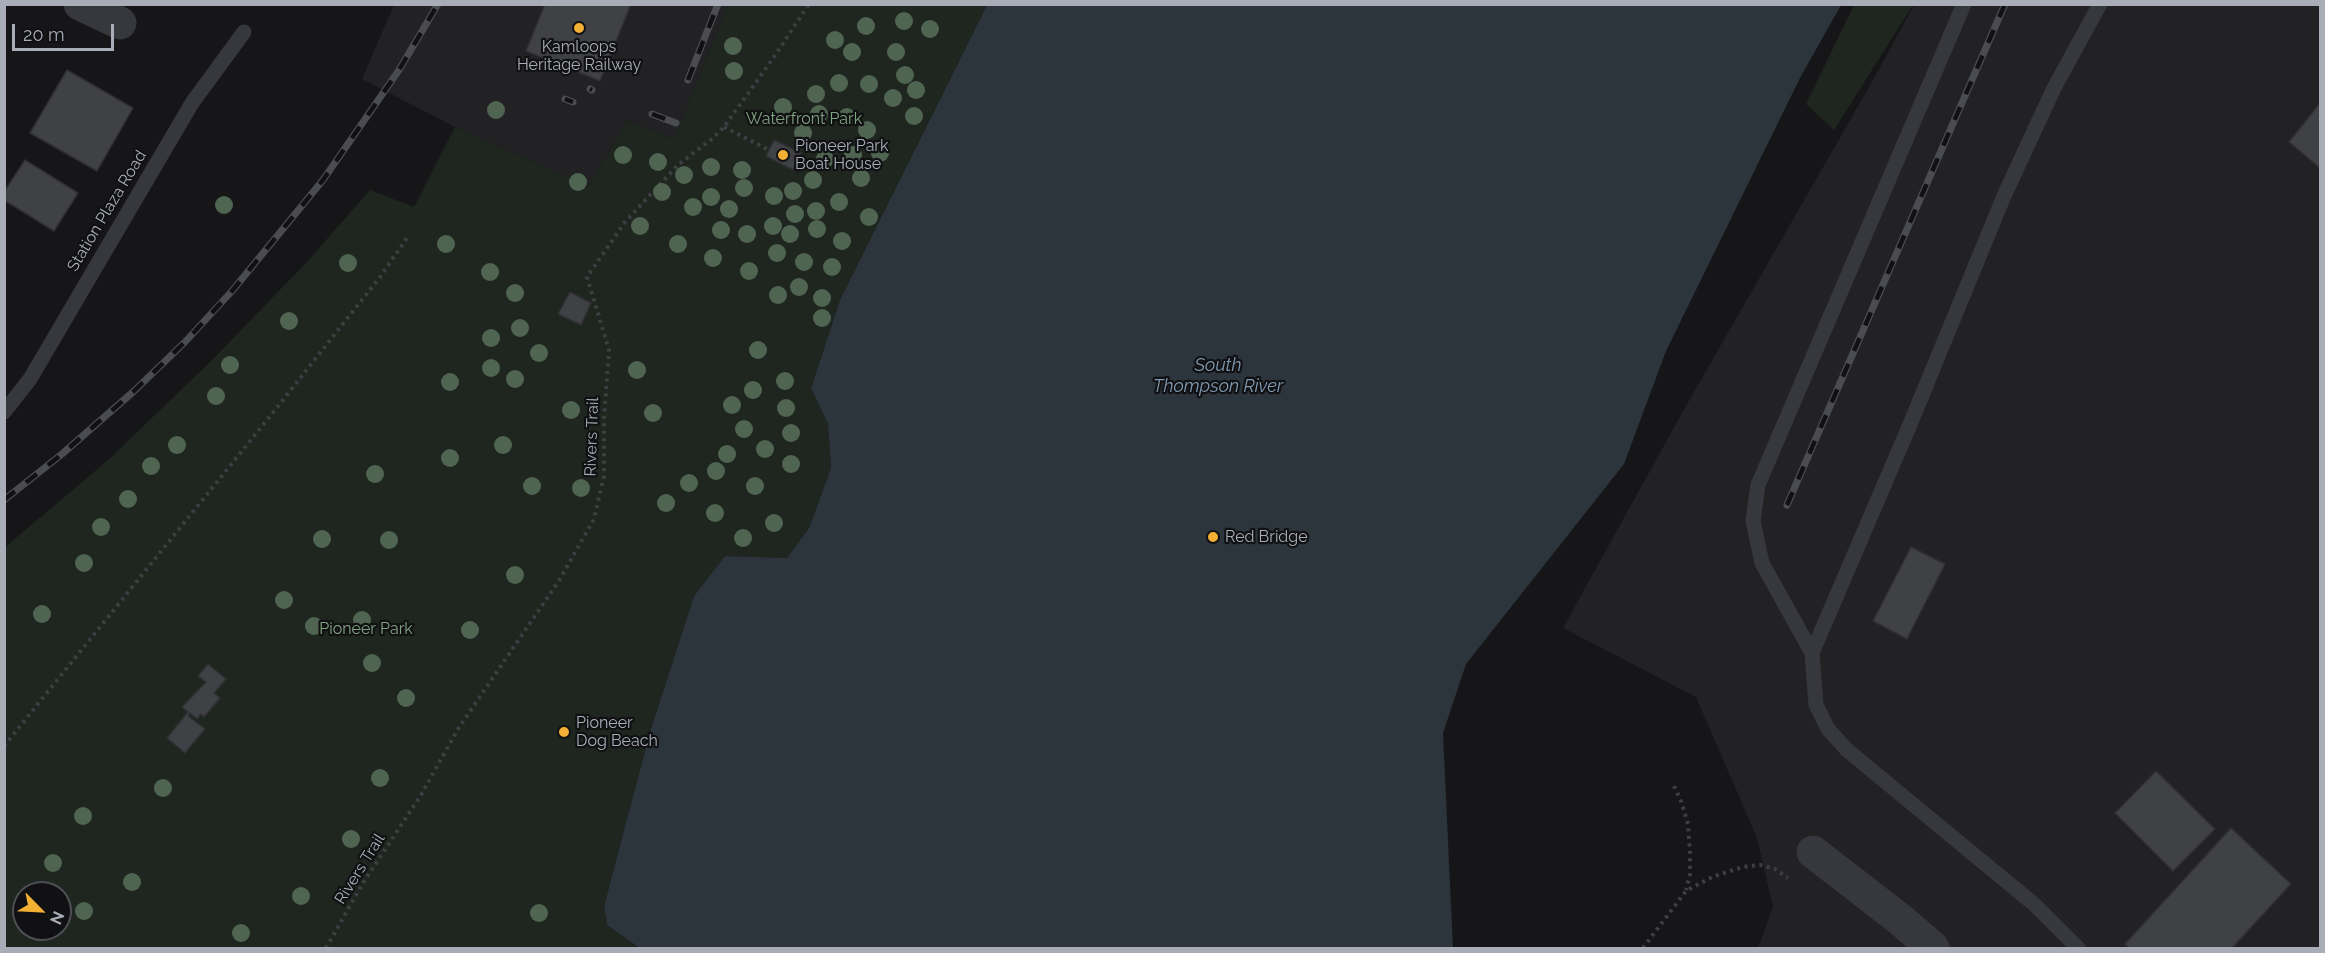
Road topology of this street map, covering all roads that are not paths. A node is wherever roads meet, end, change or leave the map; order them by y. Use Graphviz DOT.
graph roads {
  1 [pos="80,4"];
  2 [pos="1964,4"];
  3 [pos="2100,4"];
  4 [pos="120,23"];
  5 [pos="244,32"];
  6 [pos="4,412"];
  7 [pos="1812,653"];
  8 [pos="1813,852"];
  9 [pos="1933,948"];
  10 [pos="2078,948"];
  1 -- 4 [label="street"];
  2 -- 7 [label="lane"];
  3 -- 7 [label="lane"];
  5 -- 6 [label="lane, Station Plaza Road"];
  7 -- 10 [label="lane"];
  8 -- 9 [label="street"];
}
